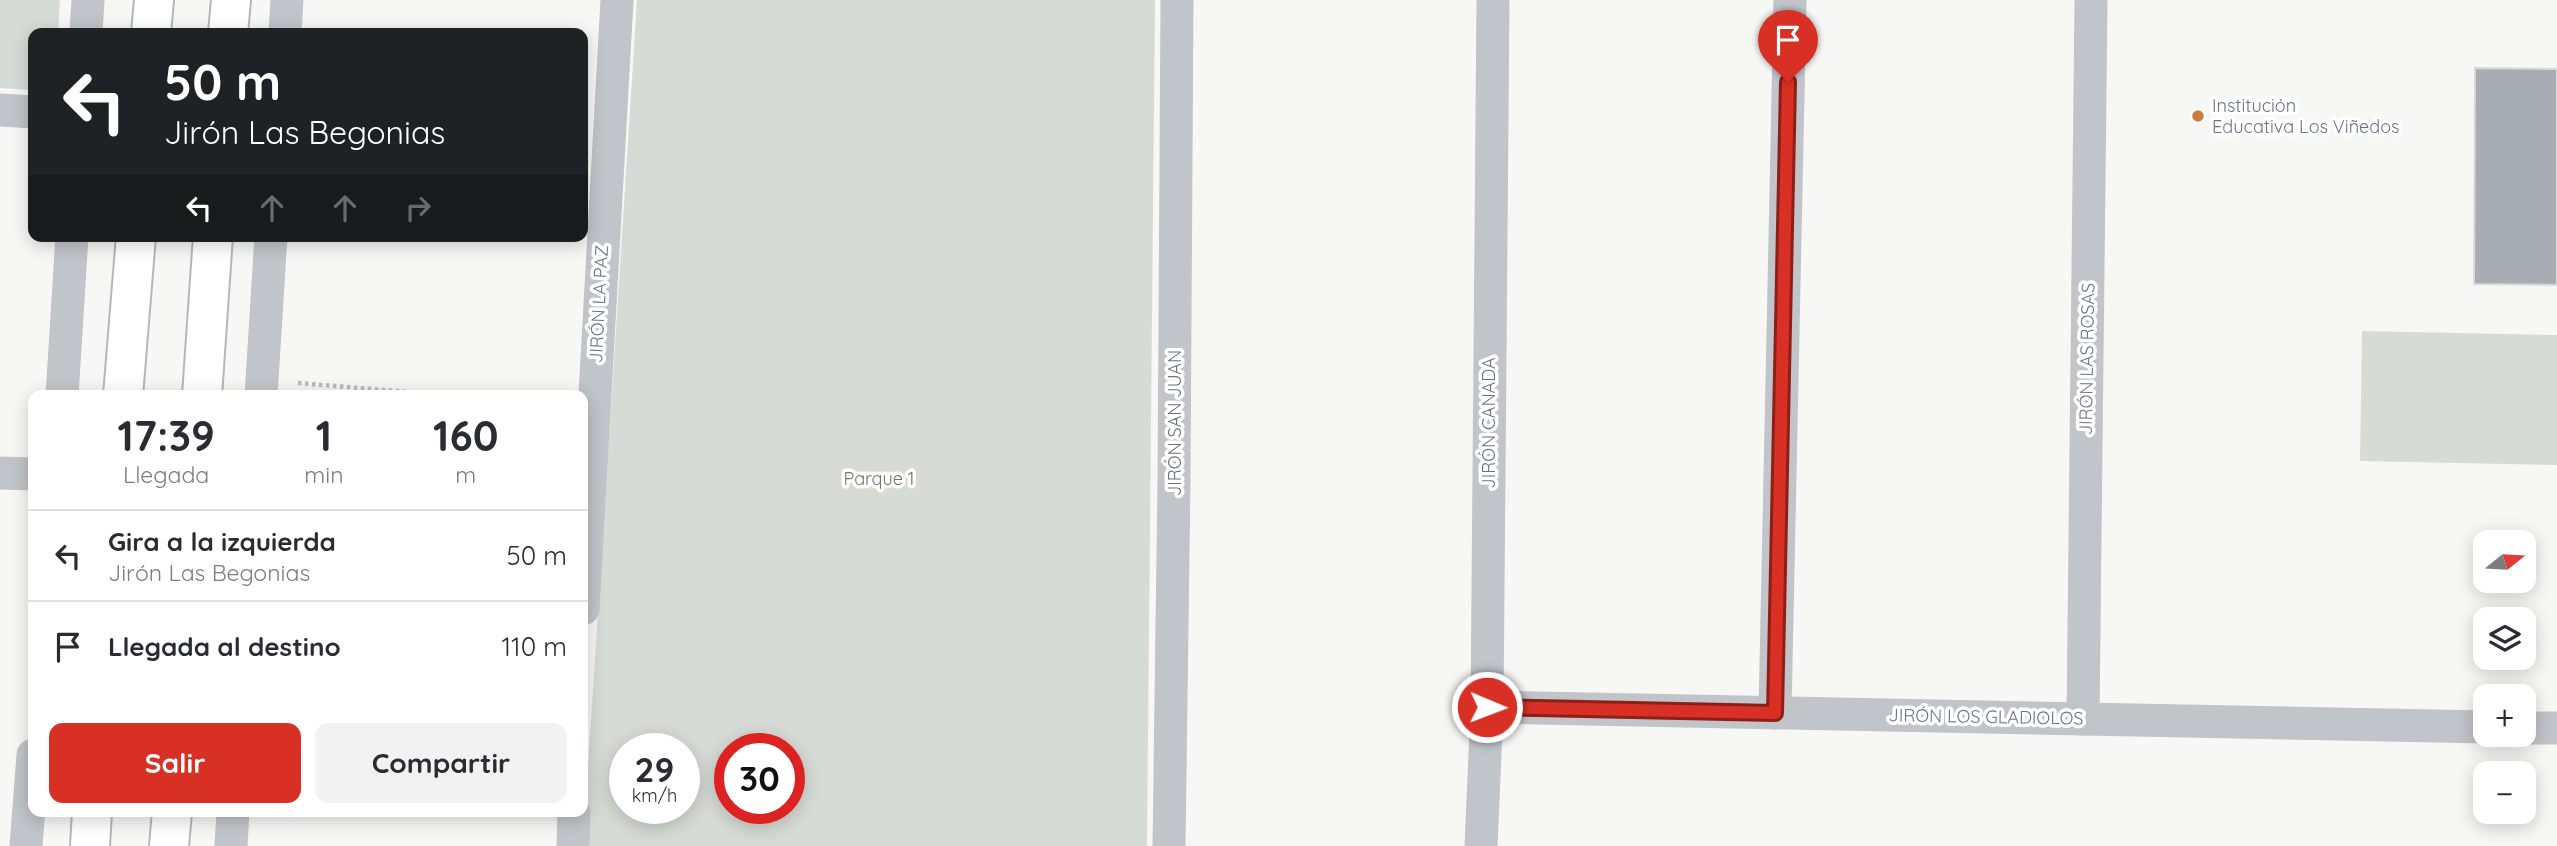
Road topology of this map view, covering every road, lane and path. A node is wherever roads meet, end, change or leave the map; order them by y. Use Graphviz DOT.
graph roads {
  1 [pos="88,0"];
  2 [pos="154,0"];
  3 [pos="231,0"];
  4 [pos="287,0"];
  5 [pos="617,0"];
  6 [pos="1177,0"];
  7 [pos="1493,0"];
  8 [pos="1790,0"];
  9 [pos="2091,0"];
  10 [pos="86,28"];
  11 [pos="151,28"];
  12 [pos="228,28"];
  13 [pos="285,28"];
  14 [pos="0,110"];
  15 [pos="28,112"];
  16 [pos="72,242"];
  17 [pos="136,242"];
  18 [pos="213,242"];
  19 [pos="271,242"];
  20 [pos="261,388"];
  21 [pos="62,390"];
  22 [pos="123,390"];
  23 [pos="202,390"];
  24 [pos="310,390"];
  25 [pos="0,473"];
  26 [pos="28,474"];
  27 [pos="588,519"];
  28 [pos="1487,707"];
  29 [pos="1775,713"];
  30 [pos="2083,719"];
  31 [pos="2473,727"];
  32 [pos="2536,728"];
  33 [pos="2557,728"];
  34 [pos="28,817"];
  35 [pos="92,817"];
  36 [pos="172,817"];
  37 [pos="233,817"];
  38 [pos="574,817"];
  39 [pos="26,846"];
  40 [pos="90,846"];
  41 [pos="169,846"];
  42 [pos="231,846"];
  43 [pos="573,846"];
  44 [pos="1169,846"];
  45 [pos="1481,846"];
  1 -- 10 [label="street"];
  2 -- 11 [label="main road"];
  3 -- 12 [label="main road"];
  4 -- 13 [label="street"];
  5 -- 27 [label="street, JIRÓN LA PAZ"];
  6 -- 44 [label="street, JIRÓN SAN JUAN"];
  7 -- 28 [label="street, JIRÓN CANADA"];
  8 -- 29 [label="street"];
  9 -- 30 [label="street, JIRÓN LAS ROSAS"];
  14 -- 15 [label="street"];
  16 -- 21 [label="street"];
  17 -- 22 [label="main road"];
  18 -- 23 [label="main road"];
  19 -- 20 [label="street"];
  20 -- 24 [label="path"];
  25 -- 26 [label="street"];
  28 -- 29 [label="street, JIRÓN LOS GLADIOLOS"];
  28 -- 45 [label="street, JIRÓN CANADA"];
  29 -- 30 [label="street, JIRÓN LOS GLADIOLOS"];
  30 -- 31 [label="street, JIRÓN LOS GLADIOLOS"];
  32 -- 33 [label="street"];
  34 -- 39 [label="street"];
  35 -- 40 [label="main road"];
  36 -- 41 [label="main road"];
  37 -- 42 [label="street"];
  38 -- 43 [label="street"];
}
